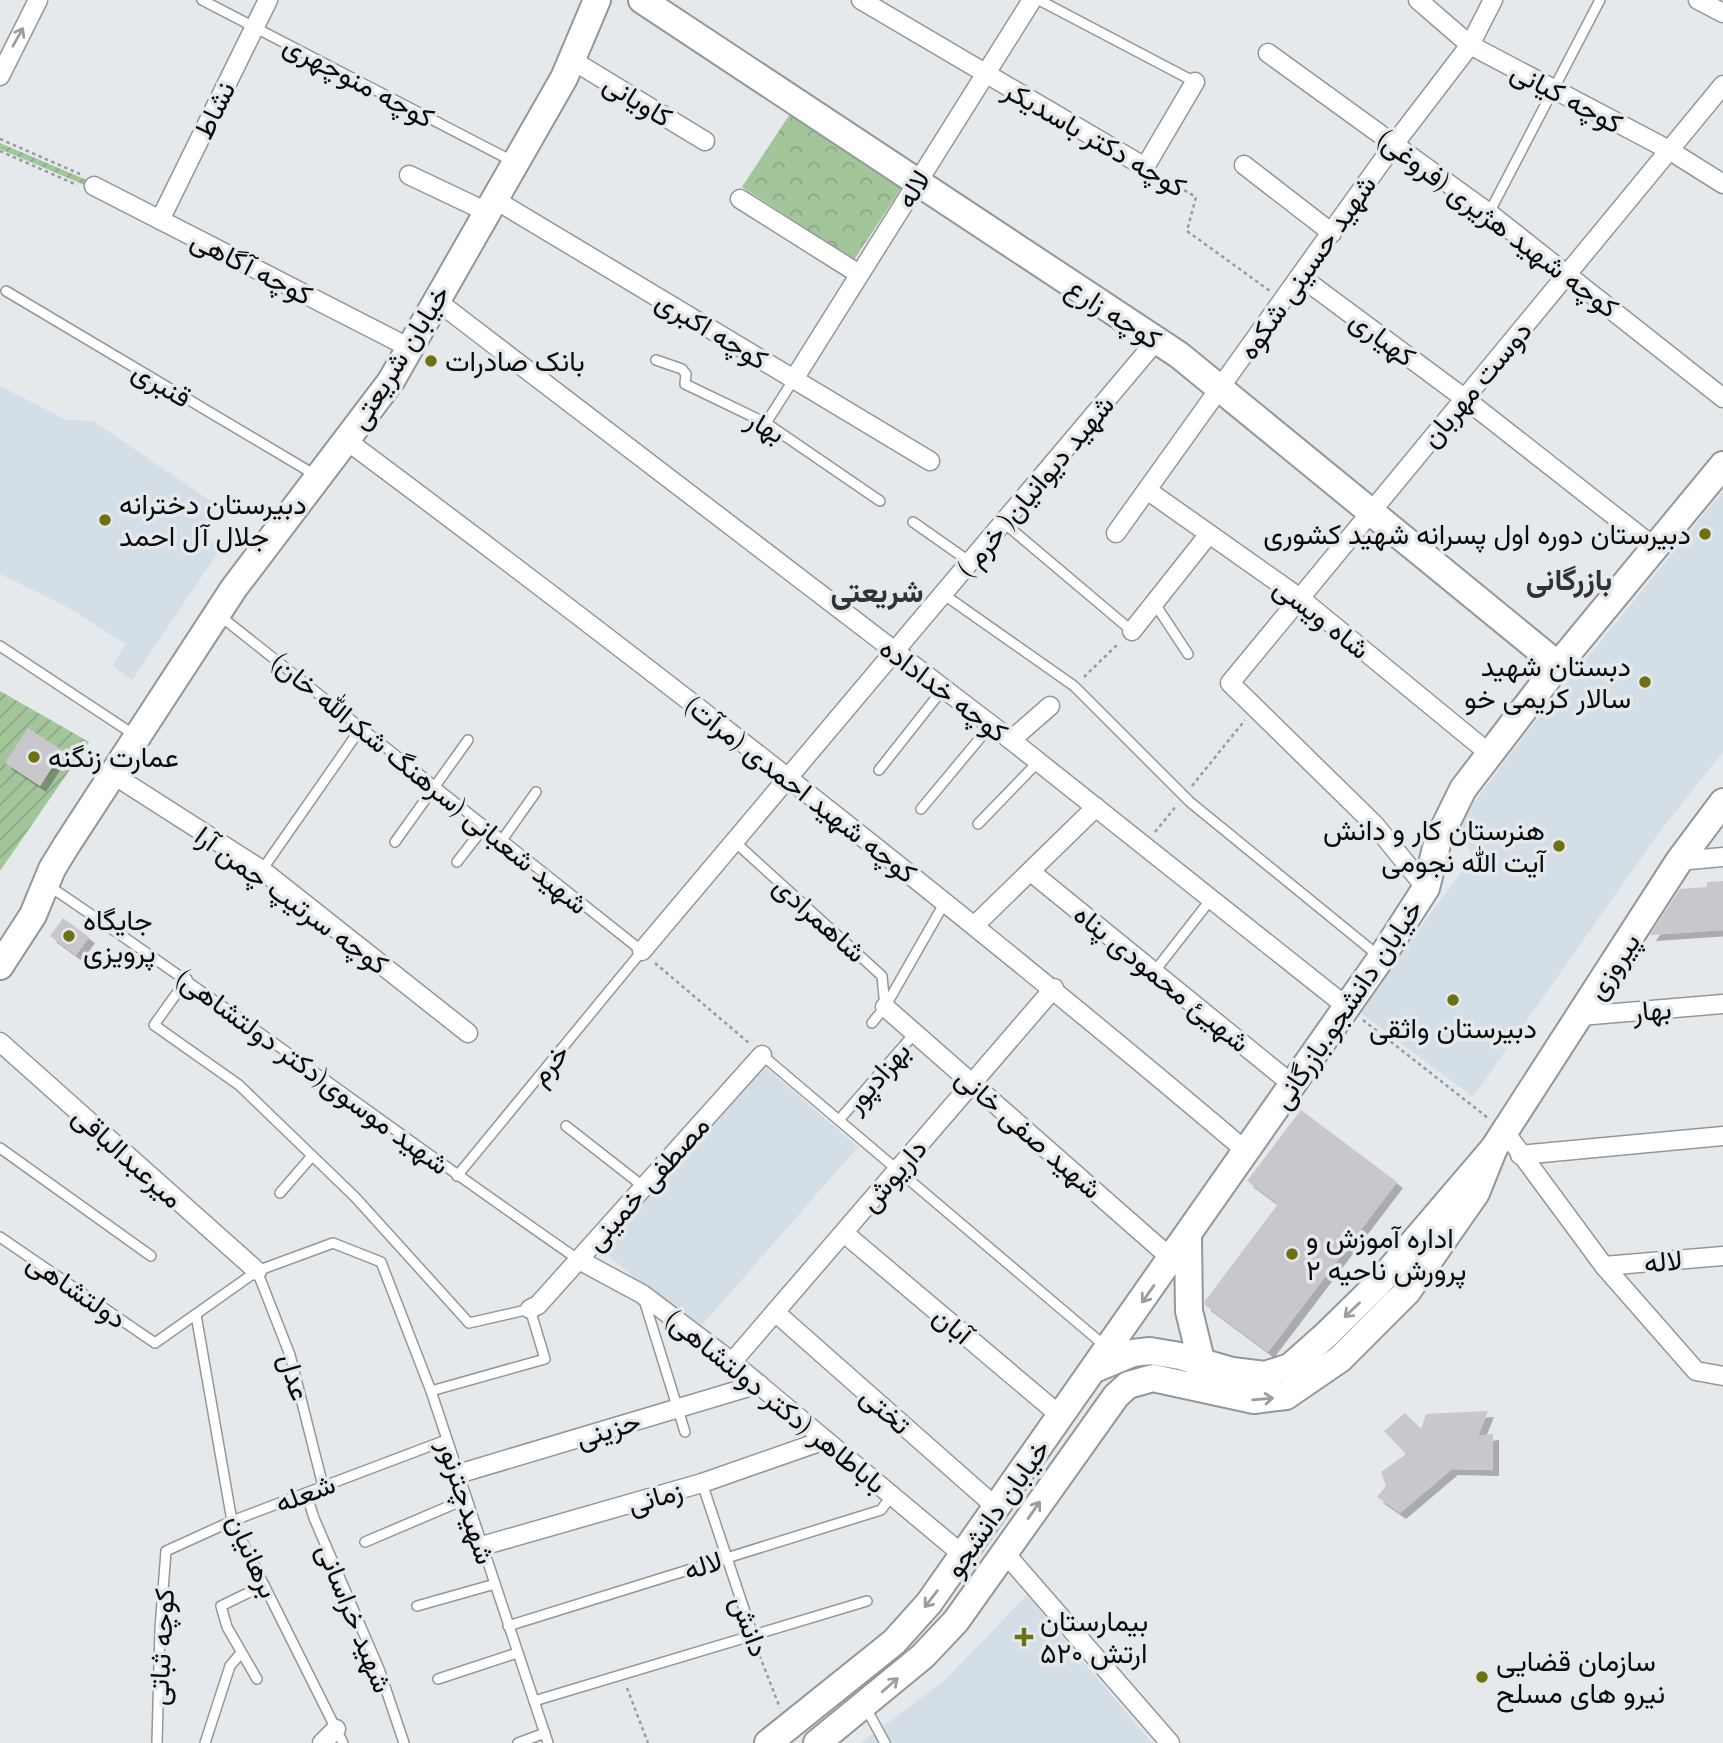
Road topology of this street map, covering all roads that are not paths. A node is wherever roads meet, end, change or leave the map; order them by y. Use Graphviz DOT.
graph roads {
  1 [pos="38,0"];
  2 [pos="202,0"];
  3 [pos="268,0"];
  4 [pos="597,0"];
  5 [pos="642,0"];
  6 [pos="861,0"];
  7 [pos="1032,0"];
  8 [pos="1039,0"];
  9 [pos="1418,0"];
  10 [pos="1493,0"];
  11 [pos="1600,0"];
  12 [pos="1698,0"];
  13 [pos="1723,13"];
  14 [pos="255,27"];
  15 [pos="1469,45"];
  16 [pos="1268,53"];
  17 [pos="572,60"];
  18 [pos="986,74"];
  19 [pos="0,76"];
  20 [pos="1195,82"];
  21 [pos="1723,85"];
  22 [pos="1553,89"];
  23 [pos="705,141"];
  24 [pos="1395,142"];
  25 [pos="1669,150"];
  26 [pos="515,163"];
  27 [pos="1244,165"];
  28 [pos="409,175"];
  29 [pos="917,183"];
  30 [pos="1723,184"];
  31 [pos="93,186"];
  32 [pos="740,199"];
  33 [pos="491,206"];
  34 [pos="1489,213"];
  35 [pos="160,220"];
  36 [pos="1332,233"];
  37 [pos="1568,273"];
  38 [pos="859,274"];
  39 [pos="1301,277"];
  40 [pos="6,291"];
  41 [pos="436,301"];
  42 [pos="1156,341"];
  43 [pos="410,348"];
  44 [pos="656,360"];
  45 [pos="794,379"];
  46 [pos="1220,389"];
  47 [pos="1464,398"];
  48 [pos="1723,398"];
  49 [pos="765,423"];
  50 [pos="346,440"];
  51 [pos="930,461"];
  52 [pos="1723,464"];
  53 [pos="318,477"];
  54 [pos="1147,489"];
  55 [pos="880,501"];
  56 [pos="1369,513"];
  57 [pos="913,522"];
  58 [pos="1004,523"];
  59 [pos="1116,533"];
  60 [pos="1209,534"];
  61 [pos="1654,547"];
  62 [pos="970,562"];
  63 [pos="943,594"];
  64 [pos="1300,598"];
  65 [pos="1155,604"];
  66 [pos="218,614"];
  67 [pos="1132,631"];
  68 [pos="0,646"];
  69 [pos="894,652"];
  70 [pos="1188,654"];
  71 [pos="1558,665"];
  72 [pos="943,689"];
  73 [pos="1050,706"];
  74 [pos="991,725"];
  75 [pos="362,728"];
  76 [pos="137,737"];
  77 [pos="468,740"];
  78 [pos="1011,740"];
  79 [pos="1490,754"];
  80 [pos="1038,762"];
  81 [pos="879,770"];
  82 [pos="112,775"];
  83 [pos="789,778"];
  84 [pos="436,788"];
  85 [pos="536,792"];
  86 [pos="1723,802"];
  87 [pos="1096,807"];
  88 [pos="921,809"];
  89 [pos="978,824"];
  90 [pos="485,826"];
  91 [pos="502,840"];
  92 [pos="395,842"];
  93 [pos="735,842"];
  94 [pos="1723,857"];
  95 [pos="1679,861"];
  96 [pos="457,862"];
  97 [pos="262,870"];
  98 [pos="1031,872"];
  99 [pos="49,877"];
  100 [pos="1426,888"];
  101 [pos="1211,899"];
  102 [pos="945,902"];
  103 [pos="975,925"];
  104 [pos="0,933"];
  105 [pos="642,951"];
  106 [pos="1381,958"];
  107 [pos="0,966"];
  108 [pos="1154,972"];
  109 [pos="187,979"];
  110 [pos="1054,988"];
  111 [pos="1723,1004"];
  112 [pos="886,1007"];
  113 [pos="1347,1007"];
  114 [pos="1580,1016"];
  115 [pos="872,1023"];
  116 [pos="468,1033"];
  117 [pos="915,1033"];
  118 [pos="0,1042"];
  119 [pos="762,1055"];
  120 [pos="972,1083"];
  121 [pos="1293,1085"];
  122 [pos="839,1120"];
  123 [pos="566,1126"];
  124 [pos="1723,1136"];
  125 [pos="1499,1140"];
  126 [pos="0,1148"];
  127 [pos="1247,1151"];
  128 [pos="1520,1155"];
  129 [pos="312,1156"];
  130 [pos="898,1170"];
  131 [pos="457,1176"];
  132 [pos="644,1187"];
  133 [pos="279,1192"];
  134 [pos="844,1233"];
  135 [pos="0,1237"];
  136 [pos="1180,1249"];
  137 [pos="151,1255"];
  138 [pos="1723,1255"];
  139 [pos="579,1260"];
  140 [pos="1604,1266"];
  141 [pos="257,1271"];
  142 [pos="642,1294"];
  143 [pos="530,1309"];
  144 [pos="775,1312"];
  145 [pos="196,1315"];
  146 [pos="1102,1359"];
  147 [pos="732,1362"];
  148 [pos="1199,1376"];
  149 [pos="1723,1376"];
  150 [pos="759,1384"];
  151 [pos="431,1391"];
  152 [pos="678,1408"];
  153 [pos="1062,1417"];
  154 [pos="685,1432"];
  155 [pos="446,1440"];
  156 [pos="825,1440"];
  157 [pos="458,1474"];
  158 [pos="702,1483"];
  159 [pos="323,1486"];
  160 [pos="306,1493"];
  161 [pos="892,1496"];
  162 [pos="466,1499"];
  163 [pos="997,1508"];
  164 [pos="232,1521"];
  165 [pos="365,1542"];
  166 [pos="482,1546"];
  167 [pos="166,1551"];
  168 [pos="1004,1552"];
  169 [pos="963,1555"];
  170 [pos="726,1558"];
  171 [pos="495,1584"];
  172 [pos="264,1585"];
  173 [pos="867,1601"];
  174 [pos="417,1606"];
  175 [pos="508,1626"];
  176 [pos="753,1636"];
  177 [pos="241,1653"];
  178 [pos="517,1653"];
  179 [pos="257,1679"];
  180 [pos="438,1679"];
  181 [pos="534,1701"];
  182 [pos="865,1707"];
  183 [pos="778,1735"];
  184 [pos="340,1736"];
  185 [pos="547,1738"];
  186 [pos="157,1743"];
  187 [pos="205,1743"];
  188 [pos="321,1743"];
  189 [pos="404,1743"];
  190 [pos="518,1743"];
  191 [pos="817,1743"];
  192 [pos="885,1743"];
  193 [pos="1170,1743"];
  19 -- 1 [label="street, one-way"];
  2 -- 14 [label="lane, کوچه منوچهری"];
  3 -- 14 [label="street, نشاط"];
  4 -- 17 [label="main road, خیابان شریعتی"];
  5 -- 29 [label="main road, کوچه زارع"];
  6 -- 18 [label="street, کوچه دکتر باسدیکر"];
  7 -- 18 [label="street, لاله"];
  8 -- 20 [label="lane"];
  9 -- 15 [label="street, کوچه کیانی"];
  10 -- 15 [label="street, شهید حسینی شکوه"];
  11 -- 22 [label="lane"];
  12 -- 13 [label="street"];
  14 -- 26 [label="lane, کوچه منوچهری"];
  14 -- 35 [label="street, نشاط"];
  15 -- 22 [label="street, کوچه کیانی"];
  15 -- 24 [label="street, شهید حسینی شکوه"];
  16 -- 24 [label="street, کوچه شهید هژیری (فروغی)"];
  17 -- 23 [label="street, کاویانی"];
  17 -- 26 [label="main road, خیابان شریعتی"];
  18 -- 20 [label="street, کوچه دکتر باسدیکر"];
  18 -- 29 [label="street, لاله"];
  21 -- 25 [label="street, دوست مهربان"];
  22 -- 25 [label="street, کوچه کیانی"];
  22 -- 34 [label="lane"];
  24 -- 34 [label="street, کوچه شهید هژیری (فروغی)"];
  24 -- 36 [label="street, شهید حسینی شکوه"];
  25 -- 30 [label="street, کوچه کیانی"];
  25 -- 37 [label="street, دوست مهربان"];
  26 -- 33 [label="main road, خیابان شریعتی"];
  27 -- 36 [label="street"];
  28 -- 33 [label="street, کوچه اکبری"];
  29 -- 38 [label="street, لاله"];
  29 -- 42 [label="main road, کوچه زارع"];
  31 -- 35 [label="street, کوچه آگاهی"];
  32 -- 38 [label="street"];
  33 -- 41 [label="main road, خیابان شریعتی"];
  33 -- 45 [label="street, کوچه اکبری"];
  34 -- 37 [label="street, کوچه شهید هژیری (فروغی)"];
  35 -- 43 [label="street, کوچه آگاهی"];
  36 -- 39 [label="street, شهید حسینی شکوه"];
  37 -- 47 [label="street, دوست مهربان"];
  37 -- 48 [label="street, کوچه شهید هژیری (فروغی)"];
  38 -- 45 [label="street, لاله"];
  39 -- 46 [label="street, شهید حسینی شکوه"];
  39 -- 47 [label="street, کهیاری"];
  40 -- 53 [label="lane, قنبری"];
  41 -- 43 [label="main road, خیابان شریعتی"];
  41 -- 69 [label="street, کوچه خداداده"];
  42 -- 46 [label="main road, کوچه زارع"];
  42 -- 58 [label="street, شهید دیوانیان( خرم )"];
  43 -- 50 [label="main road, خیابان شریعتی"];
  44 -- 49 [label="lane, بهار"];
  45 -- 49 [label="lane"];
  45 -- 51 [label="street, کوچه اکبری"];
  46 -- 54 [label="street, شهید حسینی شکوه"];
  46 -- 56 [label="main road, کوچه زارع"];
  47 -- 56 [label="street, دوست مهربان"];
  47 -- 61 [label="street, کهیاری"];
  49 -- 55 [label="lane, بهار"];
  50 -- 53 [label="main road, خیابان شریعتی"];
  50 -- 83 [label="street, کوچه شهید احمدی (مرآت)"];
  52 -- 61 [label="main road, خیابان دانشجو.بازرگانی"];
  53 -- 66 [label="main road, خیابان شریعتی"];
  54 -- 59 [label="street, شهید حسینی شکوه"];
  54 -- 60 [label="street, شاه ویسی"];
  56 -- 64 [label="street, دوست مهربان"];
  56 -- 71 [label="main road, کوچه زارع"];
  57 -- 62 [label="lane"];
  58 -- 62 [label="street, شهید دیوانیان( خرم )"];
  58 -- 67 [label="lane"];
  60 -- 64 [label="street, شاه ویسی"];
  60 -- 65 [label="street"];
  61 -- 71 [label="main road, خیابان دانشجو.بازرگانی"];
  62 -- 63 [label="street, شهید دیوانیان( خرم )"];
  63 -- 69 [label="street, شهید دیوانیان( خرم )"];
  63 -- 106 [label="lane"];
  64 -- 79 [label="street, شاه ویسی"];
  64 -- 100 [label="street, دوست مهربان"];
  65 -- 67 [label="street"];
  65 -- 70 [label="lane"];
  66 -- 75 [label="lane, شهید شعبانی (سرهنگ شکرالله خان)"];
  66 -- 76 [label="main road, خیابان شریعتی"];
  68 -- 76 [label="lane"];
  69 -- 72 [label="street, کوچه خداداده"];
  69 -- 83 [label="street, شهید دیوانیان( خرم )"];
  71 -- 79 [label="main road, خیابان دانشجو.بازرگانی"];
  72 -- 74 [label="street, کوچه خداداده"];
  72 -- 81 [label="lane"];
  73 -- 78 [label="street"];
  74 -- 78 [label="street, کوچه خداداده"];
  74 -- 88 [label="lane"];
  75 -- 84 [label="lane, شهید شعبانی (سرهنگ شکرالله خان)"];
  75 -- 97 [label="lane"];
  76 -- 82 [label="main road, خیابان شریعتی"];
  77 -- 84 [label="lane"];
  78 -- 80 [label="street, کوچه خداداده"];
  79 -- 100 [label="main road, خیابان دانشجو.بازرگانی"];
  80 -- 87 [label="street, کوچه خداداده"];
  80 -- 89 [label="lane"];
  82 -- 97 [label="street, کوچه سرتیپ چمن آرا"];
  82 -- 99 [label="main road, خیابان شریعتی"];
  83 -- 93 [label="street, شهید دیوانیان( خرم )"];
  83 -- 102 [label="street, کوچه شهید احمدی (مرآت)"];
  84 -- 90 [label="lane, شهید شعبانی (سرهنگ شکرالله خان)"];
  84 -- 92 [label="lane"];
  85 -- 91 [label="lane"];
  86 -- 95 [label="main road, پیروزی"];
  87 -- 98 [label="street"];
  87 -- 101 [label="street, کوچه خداداده"];
  90 -- 91 [label="lane, شهید شعبانی (سرهنگ شکرالله خان)"];
  90 -- 96 [label="lane"];
  91 -- 105 [label="lane, شهید شعبانی (سرهنگ شکرالله خان)"];
  93 -- 105 [label="street, شهید دیوانیان( خرم )"];
  93 -- 112 [label="lane, شاهمرادی"];
  94 -- 95 [label="street"];
  95 -- 114 [label="main road, پیروزی"];
  97 -- 116 [label="street, کوچه سرتیپ چمن آرا"];
  98 -- 103 [label="street"];
  98 -- 108 [label="street, شهیئ محمودی پناه"];
  99 -- 104 [label="main road, خیابان شریعتی"];
  99 -- 107 [label="main road, خیابان شریعتی"];
  99 -- 109 [label="lane, شهید موسوی(دکتر دولتشاهی)"];
  100 -- 106 [label="main road, خیابان دانشجو.بازرگانی"];
  101 -- 108 [label="lane"];
  101 -- 113 [label="street, کوچه خداداده"];
  102 -- 103 [label="street, کوچه شهید احمدی (مرآت)"];
  102 -- 112 [label="lane"];
  103 -- 110 [label="street, کوچه شهید احمدی (مرآت)"];
  105 -- 131 [label="lane, خرم"];
  106 -- 113 [label="main road, خیابان دانشجو.بازرگانی"];
  108 -- 121 [label="street, شهیئ محمودی پناه"];
  109 -- 129 [label="lane"];
  109 -- 131 [label="lane, شهید موسوی(دکتر دولتشاهی)"];
  110 -- 120 [label="street, داریوش"];
  110 -- 127 [label="street, کوچه شهید احمدی (مرآت)"];
  111 -- 114 [label="street, بهار"];
  112 -- 115 [label="lane"];
  112 -- 117 [label="street, شهید صفی خانی"];
  113 -- 121 [label="main road, خیابان دانشجو.بازرگانی"];
  114 -- 125 [label="main road, پیروزی"];
  117 -- 120 [label="street, شهید صفی خانی"];
  117 -- 122 [label="lane, بهزادپور"];
  118 -- 141 [label="street, میرعبدالباقی"];
  119 -- 122 [label="lane"];
  119 -- 132 [label="street, مصطفی خمینی"];
  120 -- 130 [label="street, داریوش"];
  120 -- 136 [label="street, شهید صفی خانی"];
  121 -- 127 [label="main road, خیابان دانشجو.بازرگانی"];
  122 -- 130 [label="lane"];
  123 -- 132 [label="lane"];
  124 -- 128 [label="street"];
  125 -- 128 [label="street"];
  125 -- 148 [label="main road, پیروزی"];
  126 -- 137 [label="lane"];
  127 -- 136 [label="main road, خیابان دانشجو.بازرگانی"];
  128 -- 140 [label="street"];
  129 -- 133 [label="lane"];
  129 -- 143 [label="lane"];
  130 -- 134 [label="street, داریوش"];
  130 -- 146 [label="lane"];
  131 -- 139 [label="lane, شهید موسوی(دکتر دولتشاهی)"];
  132 -- 139 [label="street, مصطفی خمینی"];
  134 -- 144 [label="street, داریوش"];
  134 -- 153 [label="street, آبان"];
  135 -- 145 [label="lane, دولتشاهی"];
  136 -- 146 [label="main road, خیابان دانشجو, one-way"];
  136 -- 148 [label="main road"];
  138 -- 140 [label="street, لاله"];
  139 -- 142 [label="street, باباطاهر (دکتر دولتشاهی)"];
  139 -- 143 [label="street, مصطفی خمینی"];
  140 -- 149 [label="street"];
  141 -- 145 [label="lane"];
  141 -- 151 [label="lane, شهیدچترنور"];
  141 -- 159 [label="lane, عدل"];
  142 -- 147 [label="street, باباطاهر (دکتر دولتشاهی)"];
  142 -- 152 [label="lane"];
  143 -- 151 [label="lane"];
  144 -- 147 [label="street, داریوش"];
  144 -- 163 [label="street, تختی"];
  145 -- 164 [label="lane, برهانیان"];
  146 -- 148 [label="main road"];
  146 -- 153 [label="main road, خیابان دانشجو"];
  147 -- 150 [label="street, باباطاهر (دکتر دولتشاهی)"];
  168 -- 148 [label="main road, خیابان دانشجو, one-way"];
  150 -- 152 [label="street, حزینی"];
  150 -- 156 [label="street, باباطاهر (دکتر دولتشاهی)"];
  151 -- 155 [label="lane, شهیدچترنور"];
  152 -- 154 [label="lane"];
  152 -- 157 [label="street, حزینی"];
  153 -- 163 [label="main road, خیابان دانشجو"];
  155 -- 157 [label="lane, شهیدچترنور"];
  155 -- 159 [label="lane, شعله"];
  156 -- 158 [label="street, زمانی"];
  156 -- 161 [label="street, باباطاهر (دکتر دولتشاهی)"];
  157 -- 162 [label="lane, شهیدچترنور"];
  158 -- 166 [label="street, زمانی"];
  158 -- 170 [label="lane, دانش"];
  159 -- 160 [label="lane, شعله"];
  160 -- 164 [label="lane, شعله"];
  160 -- 189 [label="lane, شهید خراسانی"];
  161 -- 169 [label="street, باباطاهر (دکتر دولتشاهی)"];
  161 -- 170 [label="lane, لاله"];
  162 -- 165 [label="lane"];
  162 -- 166 [label="lane, شهیدچترنور"];
  163 -- 169 [label="main road, خیابان دانشجو"];
  164 -- 167 [label="lane, شعله"];
  164 -- 172 [label="lane, برهانیان"];
  166 -- 171 [label="lane, شهیدچترنور"];
  167 -- 186 [label="lane, کوچه ثباتی"];
  182 -- 168 [label="main road, خیابان دانشجو, one-way"];
  168 -- 193 [label="street"];
  169 -- 183 [label="main road, خیابان دانشجو, one-way"];
  170 -- 175 [label="lane, لاله"];
  170 -- 176 [label="lane, دانش"];
  171 -- 174 [label="lane"];
  171 -- 175 [label="lane, شهیدچترنور"];
  172 -- 177 [label="lane"];
  172 -- 184 [label="lane, برهانیان"];
  173 -- 176 [label="lane"];
  175 -- 178 [label="lane, شهیدچترنور"];
  176 -- 181 [label="lane"];
  177 -- 179 [label="lane"];
  177 -- 187 [label="lane"];
  178 -- 180 [label="lane"];
  178 -- 181 [label="lane, شهیدچترنور"];
  181 -- 185 [label="lane, شهیدچترنور"];
  182 -- 191 [label="main road, خیابان دانشجو"];
  182 -- 192 [label="lane"];
  184 -- 188 [label="street"];
  185 -- 190 [label="lane"];
}
